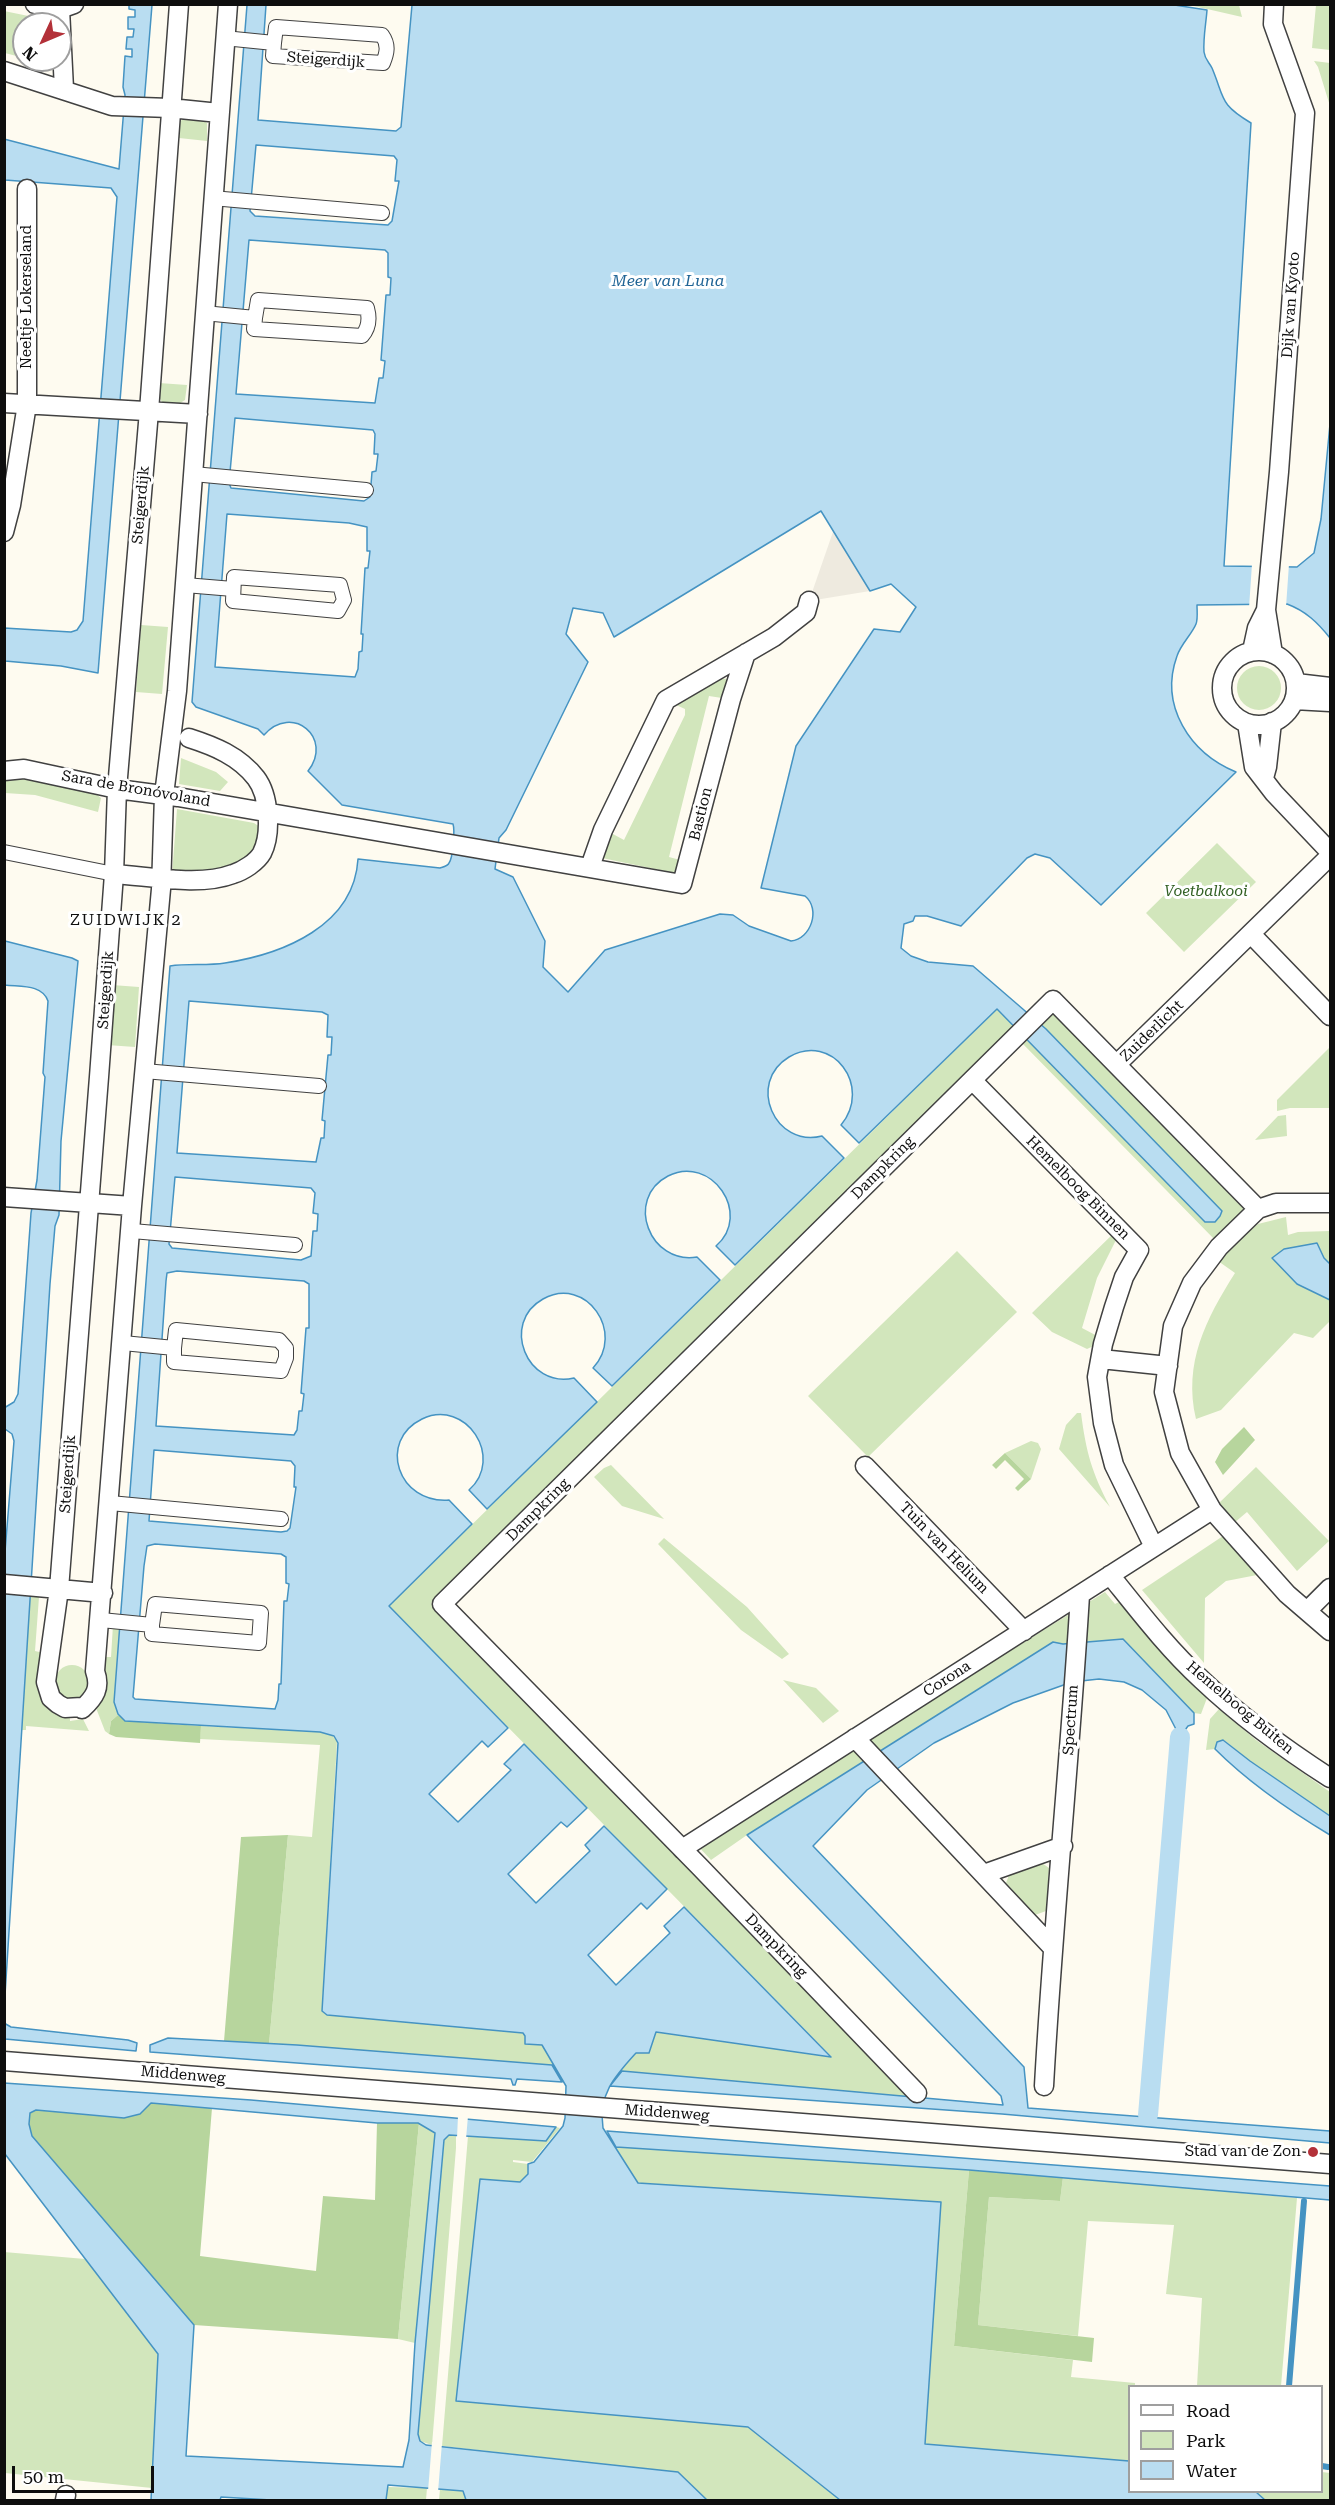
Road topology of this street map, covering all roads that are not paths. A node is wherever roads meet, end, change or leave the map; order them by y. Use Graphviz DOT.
graph roads {
  1 [pos="35,4"];
  2 [pos="178,4"];
  3 [pos="228,4"];
  4 [pos="1274,4"];
  5 [pos="67,7"];
  6 [pos="225,38"];
  7 [pos="274,43"];
  8 [pos="4,71"];
  9 [pos="64,89"];
  10 [pos="170,108"];
  11 [pos="219,113"];
  12 [pos="27,189"];
  13 [pos="212,198"];
  14 [pos="382,213"];
  15 [pos="204,313"];
  16 [pos="255,318"];
  17 [pos="4,403"];
  18 [pos="27,404"];
  19 [pos="149,411"];
  20 [pos="198,414"];
  21 [pos="193,474"];
  22 [pos="366,489"];
  23 [pos="4,532"];
  24 [pos="185,585"];
  25 [pos="232,589"];
  26 [pos="809,601"];
  27 [pos="1266,610"];
  28 [pos="1252,651"];
  29 [pos="746,653"];
  30 [pos="1273,654"];
  31 [pos="1330,687"];
  32 [pos="1295,692"];
  33 [pos="1330,702"];
  34 [pos="1272,722"];
  35 [pos="1247,723"];
  36 [pos="189,738"];
  37 [pos="4,771"];
  38 [pos="1264,778"];
  39 [pos="117,789"];
  40 [pos="164,795"];
  41 [pos="267,812"];
  42 [pos="4,852"];
  43 [pos="1330,852"];
  44 [pos="511,854"];
  45 [pos="1330,856"];
  46 [pos="590,867"];
  47 [pos="114,874"];
  48 [pos="162,877"];
  49 [pos="1251,934"];
  50 [pos="1330,1016"];
  51 [pos="1117,1064"];
  52 [pos="144,1071"];
  53 [pos="972,1080"];
  54 [pos="319,1086"];
  55 [pos="4,1197"];
  56 [pos="1330,1203"];
  57 [pos="89,1204"];
  58 [pos="132,1206"];
  59 [pos="1258,1209"];
  60 [pos="132,1232"];
  61 [pos="295,1245"];
  62 [pos="123,1343"];
  63 [pos="174,1348"];
  64 [pos="1101,1359"];
  65 [pos="1168,1366"];
  66 [pos="865,1466"];
  67 [pos="110,1503"];
  68 [pos="1212,1510"];
  69 [pos="281,1519"];
  70 [pos="1154,1547"];
  71 [pos="1110,1575"];
  72 [pos="4,1584"];
  73 [pos="1330,1588"];
  74 [pos="59,1589"];
  75 [pos="103,1593"];
  76 [pos="1080,1595"];
  77 [pos="1307,1611"];
  78 [pos="101,1620"];
  79 [pos="152,1625"];
  80 [pos="1024,1631"];
  81 [pos="1330,1631"];
  82 [pos="855,1738"];
  83 [pos="1330,1778"];
  84 [pos="1063,1846"];
  85 [pos="682,1849"];
  86 [pos="984,1874"];
  87 [pos="1052,1947"];
  88 [pos="4,2061"];
  89 [pos="1044,2086"];
  90 [pos="917,2093"];
  91 [pos="1330,2164"];
  1 -- 5 [label="street"];
  2 -- 10 [label="street, Steigerdijk"];
  3 -- 6 [label="street, Steigerdijk"];
  4 -- 27 [label="street, Dijk van Kyoto"];
  5 -- 9 [label="street"];
  6 -- 7 [label="street, Steigerdijk"];
  6 -- 11 [label="street, Steigerdijk"];
  7 -- 7 [label="street, Steigerdijk"];
  8 -- 9 [label="street"];
  9 -- 10 [label="street"];
  10 -- 11 [label="street"];
  10 -- 19 [label="street, Steigerdijk"];
  11 -- 13 [label="street, Steigerdijk"];
  12 -- 18 [label="street, Neeltje Lokerseland"];
  13 -- 14 [label="street"];
  13 -- 15 [label="street, Steigerdijk"];
  15 -- 16 [label="street"];
  15 -- 20 [label="street, Steigerdijk"];
  16 -- 16 [label="street"];
  17 -- 18 [label="street"];
  18 -- 19 [label="street"];
  18 -- 23 [label="street, Neeltje Lokerseland"];
  19 -- 20 [label="street"];
  19 -- 39 [label="street, Steigerdijk"];
  20 -- 21 [label="street, Steigerdijk"];
  21 -- 22 [label="street"];
  21 -- 24 [label="street, Steigerdijk"];
  24 -- 25 [label="street"];
  24 -- 40 [label="street, Steigerdijk"];
  25 -- 25 [label="street"];
  26 -- 29 [label="street"];
  27 -- 28 [label="street, Dijk van Kyoto"];
  27 -- 30 [label="street, Dijk van Kyoto"];
  28 -- 30 [label="street"];
  28 -- 35 [label="street"];
  29 -- 46 [label="street"];
  29 -- 46 [label="street, Bastion"];
  30 -- 32 [label="street"];
  31 -- 32 [label="street"];
  32 -- 33 [label="street"];
  32 -- 34 [label="street"];
  34 -- 35 [label="street"];
  34 -- 38 [label="street"];
  35 -- 38 [label="street"];
  36 -- 41 [label="street"];
  37 -- 39 [label="street, Sara de Bronóvoland"];
  38 -- 43 [label="street"];
  39 -- 40 [label="street, Sara de Bronóvoland"];
  39 -- 47 [label="street, Steigerdijk"];
  40 -- 41 [label="street, Sara de Bronóvoland"];
  40 -- 48 [label="street, Steigerdijk"];
  41 -- 44 [label="street, Sara de Bronóvoland"];
  41 -- 48 [label="street"];
  42 -- 47 [label="street"];
  44 -- 46 [label="street, Bastion"];
  45 -- 49 [label="street, Zuiderlicht"];
  47 -- 48 [label="street"];
  47 -- 57 [label="street, Steigerdijk"];
  48 -- 52 [label="street, Steigerdijk"];
  49 -- 50 [label="street"];
  49 -- 51 [label="street, Zuiderlicht"];
  51 -- 53 [label="street, Dampkring"];
  51 -- 59 [label="street, Zuiderlicht"];
  52 -- 54 [label="street"];
  52 -- 58 [label="street, Steigerdijk"];
  53 -- 64 [label="street, Hemelboog Binnen"];
  53 -- 85 [label="street, Dampkring"];
  55 -- 57 [label="street"];
  56 -- 59 [label="street"];
  57 -- 58 [label="street"];
  57 -- 74 [label="street, Steigerdijk"];
  58 -- 60 [label="street, Steigerdijk"];
  59 -- 65 [label="street"];
  60 -- 61 [label="street"];
  60 -- 62 [label="street, Steigerdijk"];
  62 -- 63 [label="street"];
  62 -- 67 [label="street, Steigerdijk"];
  63 -- 63 [label="street"];
  64 -- 65 [label="street"];
  64 -- 70 [label="street, Hemelboog Binnen"];
  65 -- 68 [label="street"];
  66 -- 80 [label="street, Tuin van Helium"];
  67 -- 69 [label="street"];
  67 -- 75 [label="street, Steigerdijk"];
  68 -- 70 [label="street, Corona"];
  68 -- 77 [label="street"];
  70 -- 71 [label="street, Corona"];
  71 -- 76 [label="street, Corona"];
  71 -- 83 [label="street, Hemelboog Buiten"];
  72 -- 74 [label="street"];
  73 -- 77 [label="street"];
  74 -- 75 [label="street"];
  74 -- 78 [label="street, Steigerdijk"];
  75 -- 78 [label="street, Steigerdijk"];
  76 -- 80 [label="street, Corona"];
  76 -- 84 [label="street, Spectrum"];
  77 -- 81 [label="street"];
  78 -- 79 [label="street"];
  79 -- 79 [label="street"];
  80 -- 82 [label="street, Corona"];
  82 -- 85 [label="street, Corona"];
  82 -- 86 [label="street"];
  84 -- 86 [label="street"];
  84 -- 87 [label="street, Spectrum"];
  85 -- 90 [label="street, Dampkring"];
  86 -- 87 [label="street"];
  87 -- 89 [label="street, Spectrum"];
  88 -- 91 [label="street, Middenweg"];
}
